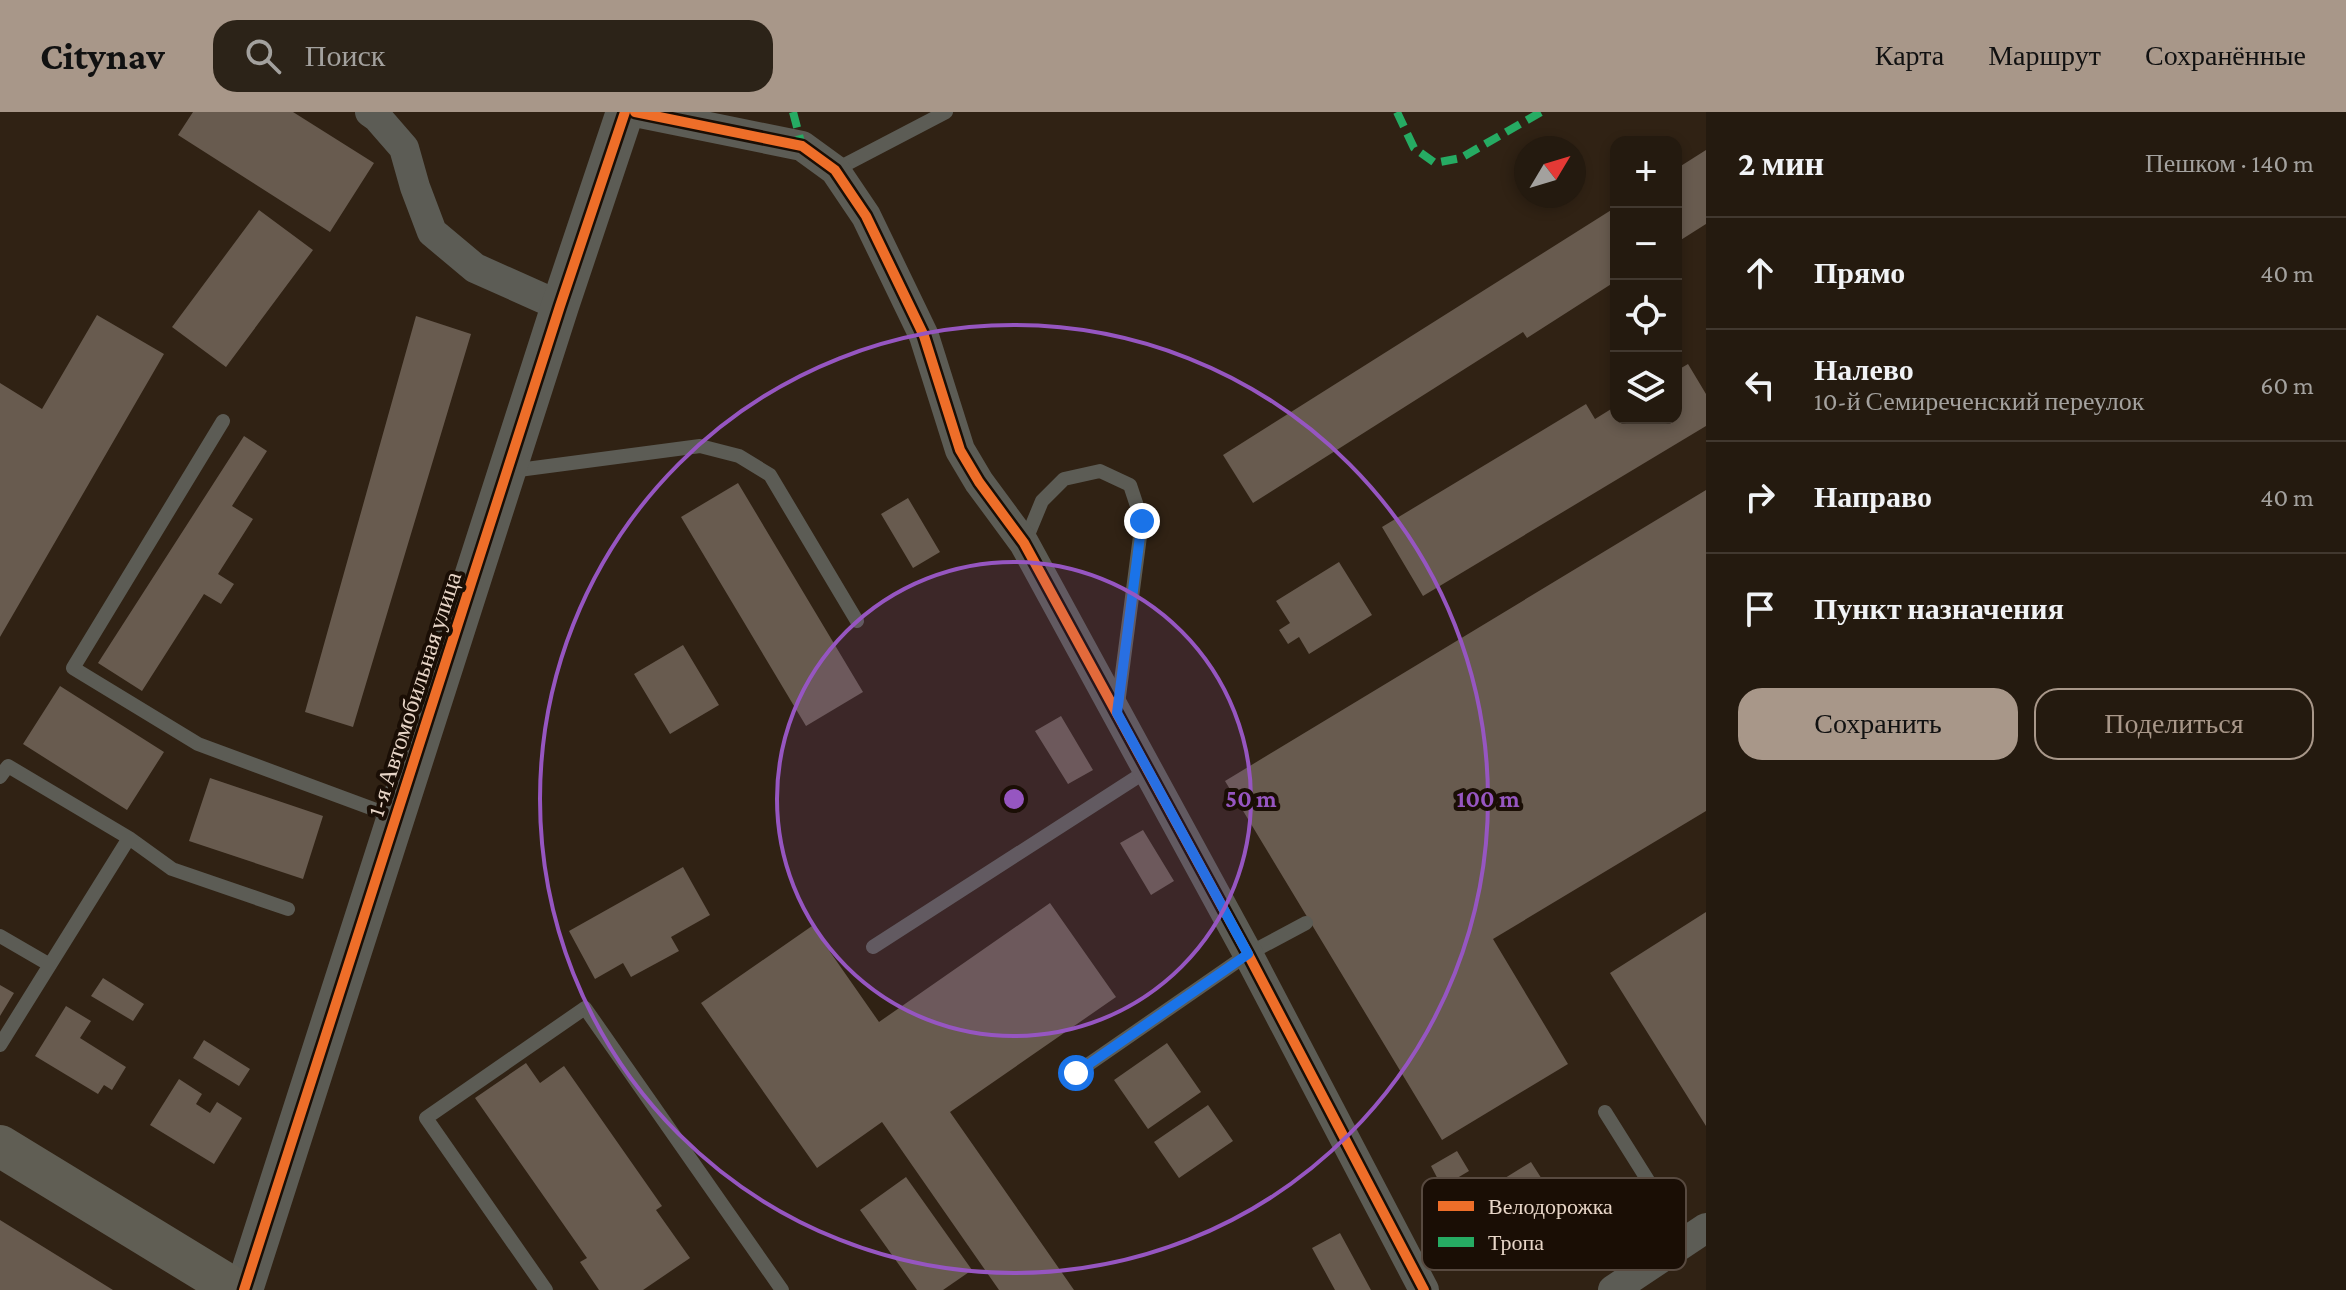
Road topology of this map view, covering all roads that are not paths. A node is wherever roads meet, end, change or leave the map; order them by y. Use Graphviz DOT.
graph roads {
  1 [pos="370,112"];
  2 [pos="625,112"];
  3 [pos="635,112"];
  4 [pos="946,112"];
  5 [pos="835,170"];
  6 [pos="560,306"];
  7 [pos="223,421"];
  8 [pos="506,472"];
  9 [pos="1024,543"];
  10 [pos="857,621"];
  11 [pos="1117,713"];
  12 [pos="1148,770"];
  13 [pos="0,777"];
  14 [pos="396,817"];
  15 [pos="129,838"];
  16 [pos="288,909"];
  17 [pos="1306,923"];
  18 [pos="0,936"];
  19 [pos="873,947"];
  20 [pos="1248,954"];
  21 [pos="50,965"];
  22 [pos="0,1045"];
  23 [pos="1076,1073"];
  24 [pos="1605,1112"];
  25 [pos="0,1146"];
  26 [pos="1654,1178"];
  27 [pos="1643,1270"];
  28 [pos="236,1290"];
  29 [pos="244,1290"];
  30 [pos="546,1290"];
  31 [pos="782,1290"];
  32 [pos="1424,1290"];
  33 [pos="1613,1290"];
  1 -- 6 [label="street"];
  2 -- 6 [label="street, 1-я Автомобильная улица"];
  3 -- 5 [label="street"];
  4 -- 5 [label="lane"];
  5 -- 9 [label="street"];
  6 -- 8 [label="street, 1-я Автомобильная улица"];
  7 -- 14 [label="lane"];
  8 -- 10 [label="lane"];
  8 -- 14 [label="street, 1-я Автомобильная улица"];
  9 -- 11 [label="street"];
  9 -- 11 [label="lane"];
  11 -- 12 [label="street"];
  12 -- 19 [label="lane"];
  12 -- 20 [label="street"];
  13 -- 15 [label="lane"];
  14 -- 29 [label="street, 1-я Автомобильная улица"];
  15 -- 16 [label="lane"];
  15 -- 21 [label="lane"];
  17 -- 20 [label="lane"];
  18 -- 21 [label="lane"];
  20 -- 23 [label="lane"];
  20 -- 32 [label="street"];
  21 -- 22 [label="lane"];
  24 -- 26 [label="lane"];
  25 -- 28 [label="main road"];
  27 -- 33 [label="street"];
  30 -- 31 [label="lane"];
}
